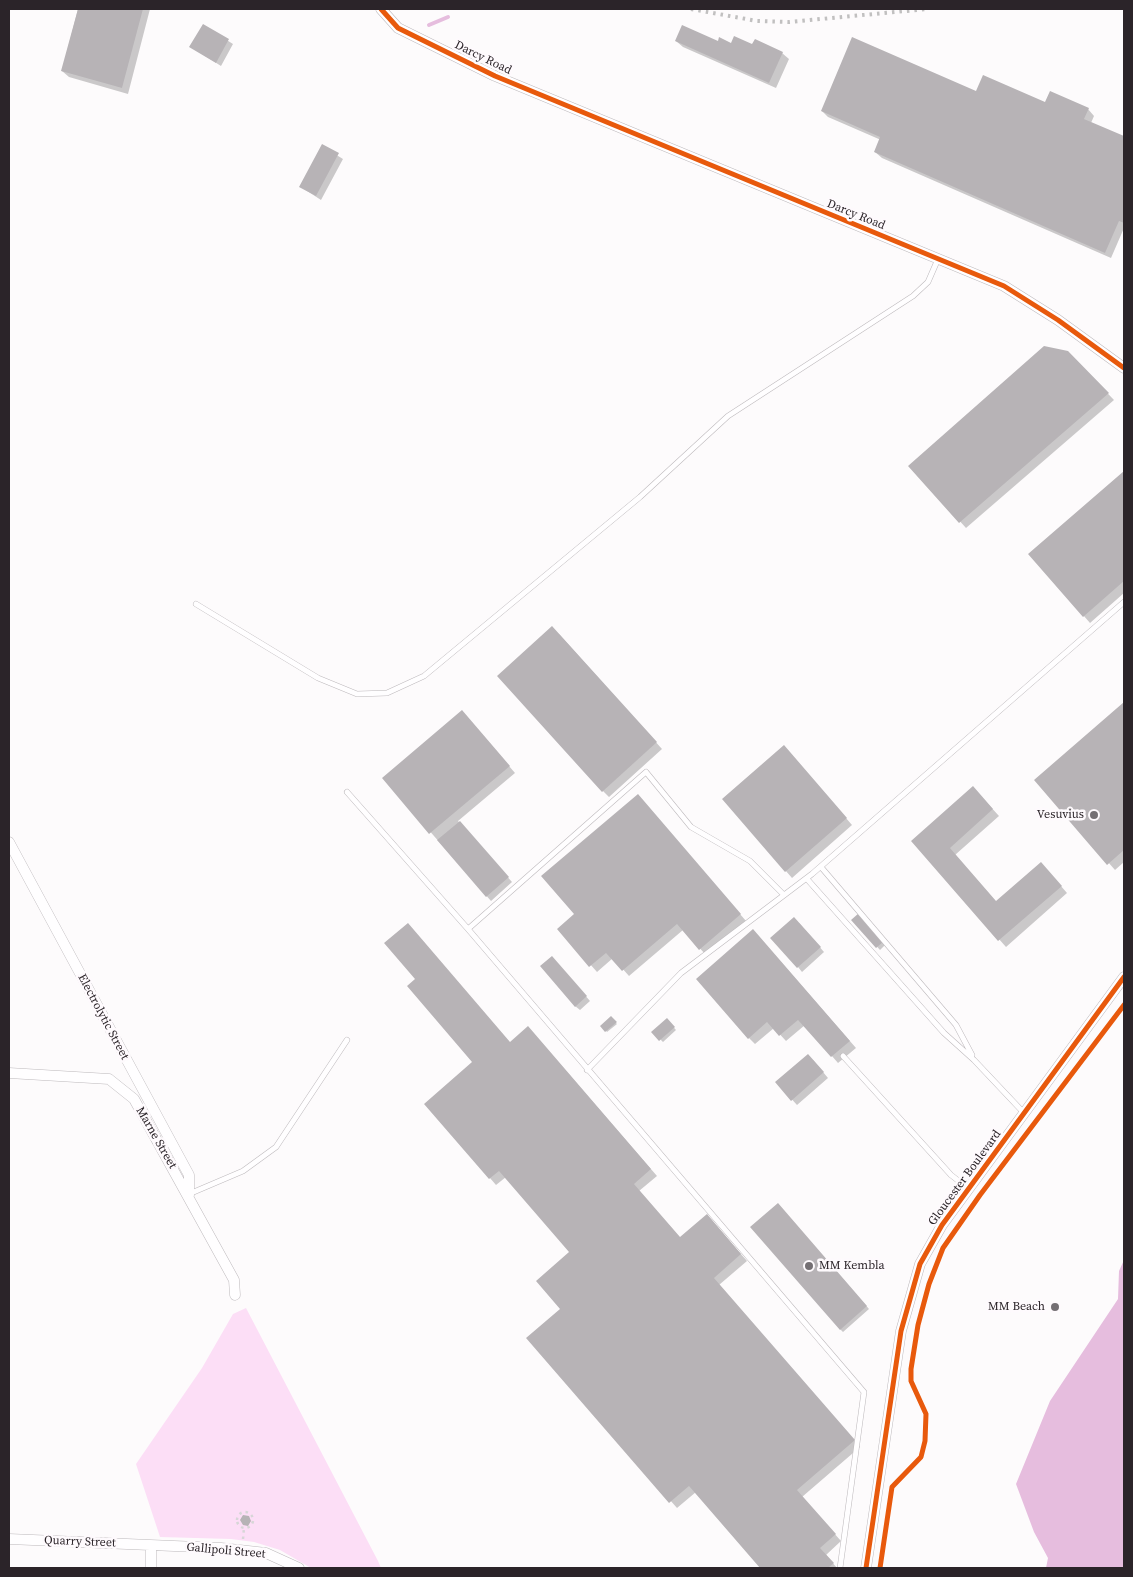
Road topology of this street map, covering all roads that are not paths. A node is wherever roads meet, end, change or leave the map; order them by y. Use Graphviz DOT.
graph roads {
  1 [pos="381,9"];
  2 [pos="938,259"];
  3 [pos="1124,368"];
  4 [pos="1124,602"];
  5 [pos="196,604"];
  6 [pos="348,792"];
  7 [pos="9,842"];
  8 [pos="821,867"];
  9 [pos="807,879"];
  10 [pos="784,895"];
  11 [pos="468,929"];
  12 [pos="1124,977"];
  13 [pos="347,1040"];
  14 [pos="843,1056"];
  15 [pos="974,1060"];
  16 [pos="587,1070"];
  17 [pos="9,1073"];
  18 [pos="1024,1113"];
  19 [pos="969,1189"];
  20 [pos="189,1195"];
  21 [pos="235,1295"];
  22 [pos="9,1539"];
  23 [pos="151,1546"];
  24 [pos="151,1568"];
  25 [pos="298,1568"];
  26 [pos="840,1568"];
  27 [pos="866,1568"];
  1 -- 2 [label="street, Darcy Road"];
  2 -- 3 [label="street, Darcy Road"];
  2 -- 5 [label="lane"];
  4 -- 8 [label="lane"];
  6 -- 11 [label="lane"];
  7 -- 20 [label="street, Electrolytic Street"];
  8 -- 9 [label="lane"];
  8 -- 15 [label="lane"];
  9 -- 10 [label="lane"];
  9 -- 15 [label="lane"];
  10 -- 11 [label="lane"];
  10 -- 16 [label="lane"];
  11 -- 16 [label="lane"];
  12 -- 18 [label="street, Gloucester Boulevard"];
  13 -- 20 [label="lane"];
  14 -- 19 [label="lane"];
  15 -- 18 [label="lane"];
  16 -- 26 [label="lane"];
  17 -- 20 [label="street, Marne Street"];
  18 -- 19 [label="street, Gloucester Boulevard"];
  19 -- 27 [label="street, Gloucester Boulevard"];
  20 -- 21 [label="street, Marne Street"];
  22 -- 23 [label="street, Quarry Street"];
  23 -- 24 [label="street"];
  23 -- 25 [label="street, Gallipoli Street"];
}
